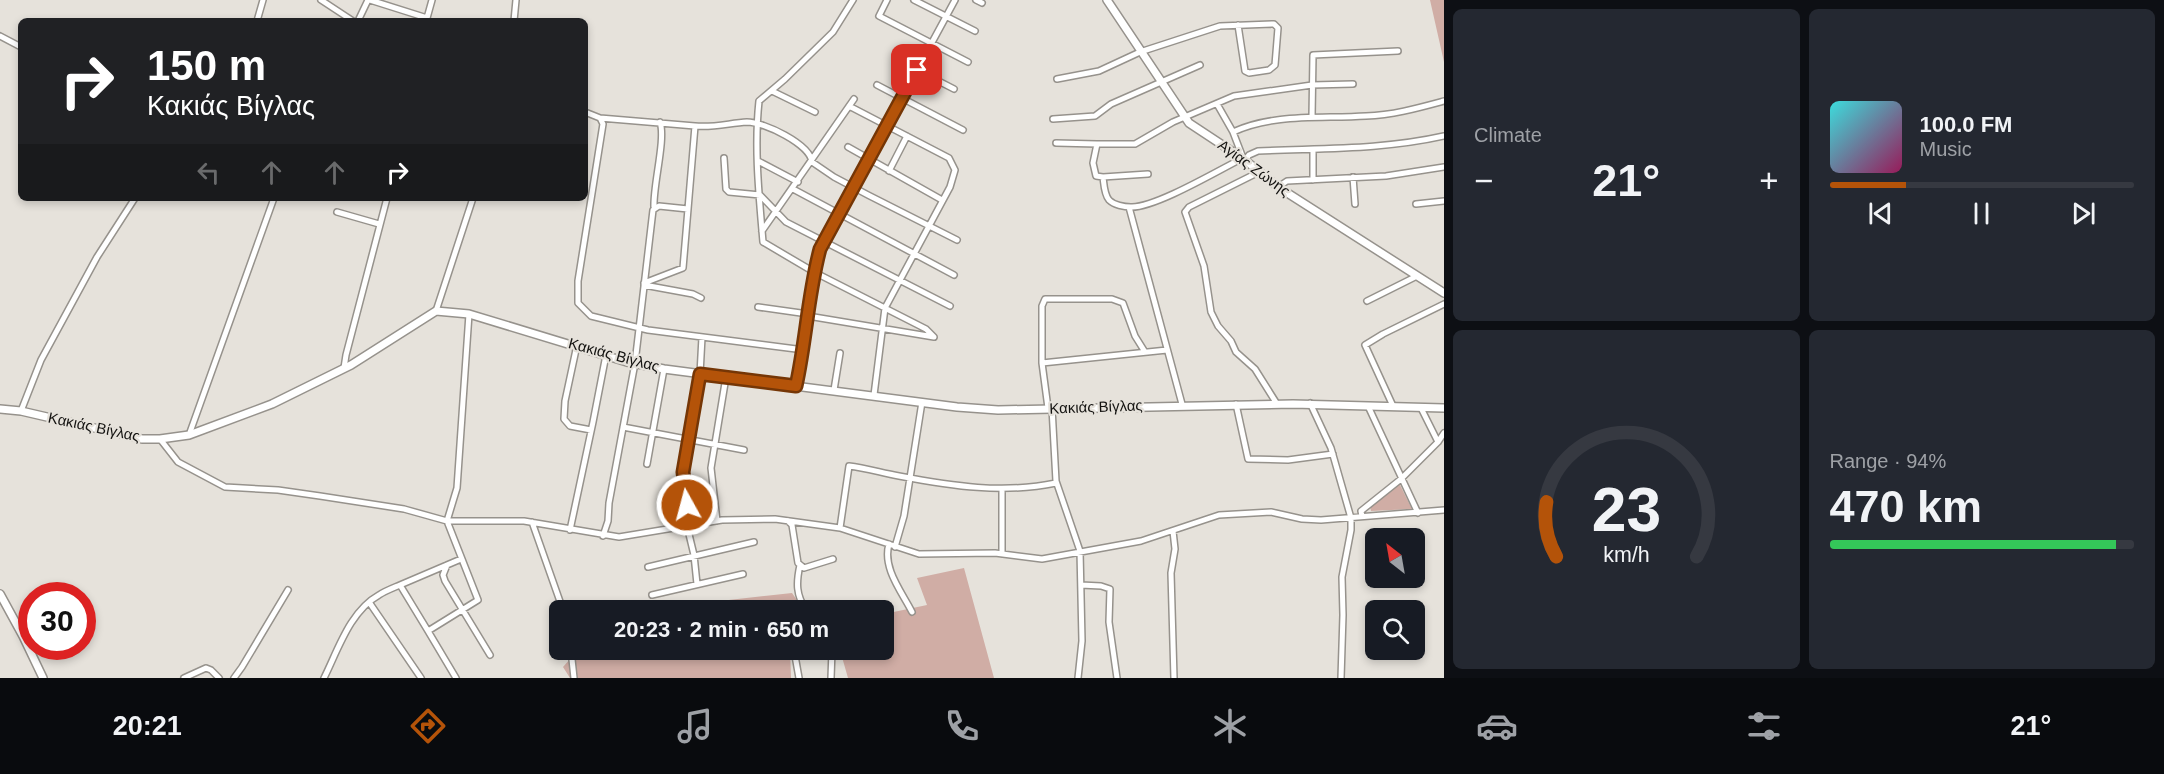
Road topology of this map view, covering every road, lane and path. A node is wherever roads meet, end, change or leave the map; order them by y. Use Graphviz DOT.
graph roads {
  1 [pos="263,0"];
  2 [pos="321,0"];
  3 [pos="369,0"];
  4 [pos="432,0"];
  5 [pos="516,0"];
  6 [pos="853,0"];
  7 [pos="887,0"];
  8 [pos="914,0"];
  9 [pos="955,0"];
  10 [pos="975,0"];
  11 [pos="1107,0"];
  12 [pos="982,3"];
  13 [pos="946,16"];
  14 [pos="259,18"];
  15 [pos="348,18"];
  16 [pos="360,18"];
  17 [pos="514,18"];
  18 [pos="1238,25"];
  19 [pos="975,31"];
  20 [pos="0,36"];
  21 [pos="931,44"];
  22 [pos="18,45"];
  23 [pos="1398,51"];
  24 [pos="1140,52"];
  25 [pos="968,62"];
  26 [pos="1200,65"];
  27 [pos="917,70"];
  28 [pos="1057,79"];
  29 [pos="1161,82"];
  30 [pos="877,84"];
  31 [pos="1353,84"];
  32 [pos="1312,85"];
  33 [pos="954,89"];
  34 [pos="772,91"];
  35 [pos="902,98"];
  36 [pos="854,99"];
  37 [pos="1444,101"];
  38 [pos="1217,104"];
  39 [pos="849,106"];
  40 [pos="815,112"];
  41 [pos="588,113"];
  42 [pos="1185,117"];
  43 [pos="1312,117"];
  44 [pos="600,118"];
  45 [pos="1053,119"];
  46 [pos="660,122"];
  47 [pos="757,124"];
  48 [pos="887,124"];
  49 [pos="695,126"];
  50 [pos="963,130"];
  51 [pos="1233,132"];
  52 [pos="907,136"];
  53 [pos="1444,136"];
  54 [pos="1056,143"];
  55 [pos="1097,144"];
  56 [pos="848,147"];
  57 [pos="1313,150"];
  58 [pos="724,158"];
  59 [pos="1244,159"];
  60 [pos="870,160"];
  61 [pos="758,161"];
  62 [pos="812,162"];
  63 [pos="1444,167"];
  64 [pos="889,171"];
  65 [pos="1259,172"];
  66 [pos="1148,174"];
  67 [pos="1103,177"];
  68 [pos="1353,177"];
  69 [pos="1313,180"];
  70 [pos="798,182"];
  71 [pos="854,187"];
  72 [pos="1278,187"];
  73 [pos="793,189"];
  74 [pos="759,195"];
  75 [pos="942,200"];
  76 [pos="133,201"];
  77 [pos="273,201"];
  78 [pos="386,201"];
  79 [pos="472,201"];
  80 [pos="1444,201"];
  81 [pos="1355,204"];
  82 [pos="1416,204"];
  83 [pos="654,207"];
  84 [pos="1130,207"];
  85 [pos="688,209"];
  86 [pos="338,212"];
  87 [pos="776,213"];
  88 [pos="839,214"];
  89 [pos="379,224"];
  90 [pos="929,226"];
  91 [pos="762,231"];
  92 [pos="825,240"];
  93 [pos="957,240"];
  94 [pos="914,254"];
  95 [pos="814,272"];
  96 [pos="954,275"];
  97 [pos="1417,276"];
  98 [pos="900,280"];
  99 [pos="644,284"];
  100 [pos="1444,293"];
  101 [pos="701,298"];
  102 [pos="1367,301"];
  103 [pos="1444,304"];
  104 [pos="950,306"];
  105 [pos="758,307"];
  106 [pos="885,308"];
  107 [pos="436,311"];
  108 [pos="469,314"];
  109 [pos="808,315"];
  110 [pos="883,327"];
  111 [pos="639,328"];
  112 [pos="702,337"];
  113 [pos="577,345"];
  114 [pos="804,350"];
  115 [pos="1167,350"];
  116 [pos="1145,352"];
  117 [pos="840,353"];
  118 [pos="606,355"];
  119 [pos="635,363"];
  120 [pos="1042,363"];
  121 [pos="344,368"];
  122 [pos="664,369"];
  123 [pos="700,374"];
  124 [pos="726,377"];
  125 [pos="796,386"];
  126 [pos="834,390"];
  127 [pos="874,395"];
  128 [pos="922,402"];
  129 [pos="1182,404"];
  130 [pos="1236,404"];
  131 [pos="1277,404"];
  132 [pos="1310,404"];
  133 [pos="1368,406"];
  134 [pos="1393,406"];
  135 [pos="1050,408"];
  136 [pos="1421,408"];
  137 [pos="1444,408"];
  138 [pos="0,409"];
  139 [pos="21,411"];
  140 [pos="623,427"];
  141 [pos="591,430"];
  142 [pos="653,432"];
  143 [pos="1444,433"];
  144 [pos="189,435"];
  145 [pos="160,439"];
  146 [pos="689,440"];
  147 [pos="1438,442"];
  148 [pos="715,445"];
  149 [pos="744,450"];
  150 [pos="1333,454"];
  151 [pos="647,464"];
  152 [pos="910,478"];
  153 [pos="1401,479"];
  154 [pos="1056,483"];
  155 [pos="1002,489"];
  156 [pos="1444,510"];
  157 [pos="1418,513"];
  158 [pos="1361,514"];
  159 [pos="1351,515"];
  160 [pos="447,521"];
  161 [pos="717,521"];
  162 [pos="788,521"];
  163 [pos="532,522"];
  164 [pos="688,525"];
  165 [pos="840,528"];
  166 [pos="570,530"];
  167 [pos="1173,531"];
  168 [pos="603,536"];
  169 [pos="754,542"];
  170 [pos="889,544"];
  171 [pos="896,547"];
  172 [pos="1080,551"];
  173 [pos="1002,554"];
  174 [pos="694,555"];
  175 [pos="461,559"];
  176 [pos="833,559"];
  177 [pos="447,565"];
  178 [pos="800,565"];
  179 [pos="648,567"];
  180 [pos="743,574"];
  181 [pos="697,584"];
  182 [pos="400,585"];
  183 [pos="1081,585"];
  184 [pos="288,590"];
  185 [pos="0,594"];
  186 [pos="652,595"];
  187 [pos="559,600"];
  188 [pos="800,600"];
  189 [pos="369,602"];
  190 [pos="462,609"];
  191 [pos="912,612"];
  192 [pos="428,631"];
  193 [pos="490,655"];
  194 [pos="572,660"];
  195 [pos="796,660"];
  196 [pos="831,660"];
  197 [pos="43,678"];
  198 [pos="184,678"];
  199 [pos="219,678"];
  200 [pos="234,678"];
  201 [pos="324,678"];
  202 [pos="421,678"];
  203 [pos="456,678"];
  204 [pos="574,678"];
  205 [pos="799,678"];
  206 [pos="831,678"];
  207 [pos="1078,678"];
  208 [pos="1118,678"];
  209 [pos="1174,678"];
  210 [pos="1341,678"];
  1 -- 14 [label="street"];
  2 -- 15 [label="street"];
  3 -- 4 [label="street"];
  3 -- 16 [label="street"];
  5 -- 17 [label="street"];
  6 -- 34 [label="street"];
  7 -- 21 [label="street"];
  8 -- 13 [label="street"];
  9 -- 13 [label="street"];
  10 -- 12 [label="street"];
  11 -- 24 [label="street, Αγίας Ζώνης"];
  13 -- 19 [label="street"];
  13 -- 21 [label="street"];
  18 -- 18 [label="street"];
  18 -- 24 [label="street"];
  20 -- 22 [label="street"];
  21 -- 25 [label="street"];
  21 -- 27 [label="street"];
  23 -- 32 [label="street"];
  24 -- 28 [label="street"];
  24 -- 29 [label="street, Αγίας Ζώνης"];
  26 -- 29 [label="street"];
  27 -- 33 [label="street"];
  27 -- 35 [label="street"];
  29 -- 42 [label="street, Αγίας Ζώνης"];
  29 -- 45 [label="street"];
  30 -- 35 [label="street"];
  31 -- 32 [label="street"];
  32 -- 38 [label="street"];
  32 -- 43 [label="street"];
  34 -- 40 [label="street"];
  34 -- 47 [label="street"];
  35 -- 48 [label="street"];
  35 -- 50 [label="street"];
  36 -- 39 [label="street"];
  37 -- 43 [label="street"];
  38 -- 42 [label="street"];
  38 -- 51 [label="street"];
  39 -- 48 [label="street"];
  39 -- 62 [label="street"];
  41 -- 44 [label="street"];
  42 -- 55 [label="street"];
  42 -- 59 [label="street, Αγίας Ζώνης"];
  43 -- 51 [label="street"];
  44 -- 46 [label="street"];
  44 -- 111 [label="street"];
  46 -- 49 [label="street"];
  46 -- 83 [label="street"];
  47 -- 49 [label="street"];
  47 -- 61 [label="street"];
  47 -- 62 [label="street"];
  48 -- 52 [label="street"];
  48 -- 60 [label="street"];
  49 -- 85 [label="street"];
  51 -- 59 [label="street"];
  52 -- 64 [label="street"];
  52 -- 75 [label="street"];
  53 -- 57 [label="street"];
  54 -- 55 [label="street"];
  55 -- 67 [label="street"];
  56 -- 60 [label="street"];
  57 -- 59 [label="street"];
  57 -- 69 [label="street"];
  58 -- 74 [label="street"];
  59 -- 65 [label="street, Αγίας Ζώνης"];
  59 -- 84 [label="street"];
  60 -- 64 [label="street"];
  60 -- 71 [label="street"];
  61 -- 70 [label="street"];
  61 -- 74 [label="street"];
  62 -- 70 [label="street"];
  62 -- 71 [label="street"];
  63 -- 68 [label="street"];
  64 -- 75 [label="street"];
  65 -- 72 [label="street, Αγίας Ζώνης"];
  65 -- 131 [label="street"];
  66 -- 67 [label="street"];
  67 -- 84 [label="street"];
  68 -- 69 [label="street"];
  68 -- 81 [label="street"];
  69 -- 72 [label="street"];
  70 -- 73 [label="street"];
  71 -- 88 [label="street"];
  71 -- 90 [label="street"];
  72 -- 97 [label="street, Αγίας Ζώνης"];
  73 -- 87 [label="street"];
  73 -- 88 [label="street"];
  74 -- 87 [label="street"];
  74 -- 91 [label="street"];
  75 -- 90 [label="street"];
  76 -- 139 [label="street"];
  77 -- 144 [label="street"];
  78 -- 89 [label="street"];
  79 -- 107 [label="street"];
  80 -- 82 [label="street"];
  83 -- 85 [label="street"];
  83 -- 99 [label="street"];
  84 -- 115 [label="street"];
  85 -- 99 [label="street"];
  86 -- 89 [label="street"];
  87 -- 91 [label="street"];
  87 -- 92 [label="street"];
  88 -- 92 [label="street"];
  88 -- 94 [label="street"];
  89 -- 121 [label="street"];
  90 -- 93 [label="street"];
  90 -- 94 [label="street"];
  91 -- 95 [label="street"];
  92 -- 95 [label="street"];
  92 -- 98 [label="street"];
  94 -- 96 [label="street"];
  94 -- 98 [label="street"];
  95 -- 106 [label="street"];
  95 -- 109 [label="street"];
  97 -- 100 [label="street, Αγίας Ζώνης"];
  97 -- 102 [label="street"];
  98 -- 104 [label="street"];
  98 -- 106 [label="street"];
  99 -- 101 [label="street"];
  99 -- 111 [label="street"];
  103 -- 134 [label="street"];
  105 -- 109 [label="street"];
  106 -- 110 [label="street"];
  106 -- 110 [label="street"];
  107 -- 108 [label="street, Κακιάς Βίγλας"];
  107 -- 121 [label="street, Κακιάς Βίγλας"];
  108 -- 113 [label="street, Κακιάς Βίγλας"];
  108 -- 160 [label="street"];
  109 -- 110 [label="street"];
  109 -- 114 [label="street"];
  110 -- 127 [label="street"];
  111 -- 112 [label="street"];
  111 -- 119 [label="street"];
  112 -- 114 [label="street"];
  112 -- 123 [label="street"];
  113 -- 118 [label="street, Κακιάς Βίγλας"];
  113 -- 141 [label="street"];
  114 -- 125 [label="street"];
  115 -- 116 [label="street"];
  115 -- 129 [label="street"];
  116 -- 120 [label="street"];
  116 -- 120 [label="street"];
  117 -- 126 [label="street"];
  118 -- 119 [label="street, Κακιάς Βίγλας"];
  118 -- 141 [label="street"];
  119 -- 122 [label="street, Κακιάς Βίγλας"];
  119 -- 140 [label="street"];
  120 -- 135 [label="street"];
  121 -- 144 [label="street, Κακιάς Βίγλας"];
  122 -- 123 [label="street, Κακιάς Βίγλας"];
  122 -- 142 [label="street"];
  123 -- 124 [label="street, Κακιάς Βίγλας"];
  123 -- 146 [label="street"];
  124 -- 125 [label="street, Κακιάς Βίγλας"];
  124 -- 148 [label="street"];
  125 -- 126 [label="street, Κακιάς Βίγλας"];
  126 -- 127 [label="street, Κακιάς Βίγλας"];
  127 -- 128 [label="street, Κακιάς Βίγλας"];
  128 -- 135 [label="street, Κακιάς Βίγλας"];
  128 -- 152 [label="street"];
  129 -- 130 [label="street, Κακιάς Βίγλας"];
  129 -- 135 [label="street, Κακιάς Βίγλας"];
  130 -- 131 [label="street, Κακιάς Βίγλας"];
  130 -- 150 [label="street"];
  131 -- 132 [label="street, Κακιάς Βίγλας"];
  132 -- 133 [label="street, Κακιάς Βίγλας"];
  132 -- 150 [label="street"];
  133 -- 134 [label="street, Κακιάς Βίγλας"];
  133 -- 153 [label="street"];
  134 -- 136 [label="street, Κακιάς Βίγλας"];
  135 -- 154 [label="street"];
  136 -- 137 [label="street, Κακιάς Βίγλας"];
  136 -- 147 [label="street"];
  138 -- 139 [label="street, Κακιάς Βίγλας"];
  139 -- 145 [label="street, Κακιάς Βίγλας"];
  140 -- 142 [label="street"];
  140 -- 168 [label="street"];
  141 -- 166 [label="street"];
  142 -- 146 [label="street"];
  142 -- 151 [label="street"];
  143 -- 147 [label="street"];
  144 -- 145 [label="street, Κακιάς Βίγλας"];
  145 -- 160 [label="street"];
  146 -- 148 [label="street"];
  146 -- 164 [label="street"];
  147 -- 153 [label="street"];
  148 -- 149 [label="street"];
  148 -- 161 [label="street"];
  150 -- 159 [label="street"];
  152 -- 155 [label="street"];
  152 -- 165 [label="street"];
  152 -- 171 [label="street"];
  153 -- 157 [label="street"];
  153 -- 158 [label="street"];
  154 -- 155 [label="street"];
  154 -- 172 [label="street"];
  155 -- 173 [label="street"];
  156 -- 157 [label="street"];
  157 -- 158 [label="street"];
  158 -- 159 [label="street"];
  159 -- 167 [label="street"];
  159 -- 210 [label="street"];
  160 -- 163 [label="street"];
  160 -- 175 [label="street"];
  161 -- 162 [label="street"];
  161 -- 164 [label="street"];
  162 -- 165 [label="street"];
  162 -- 178 [label="street"];
  163 -- 166 [label="street"];
  163 -- 187 [label="street"];
  164 -- 168 [label="street"];
  164 -- 174 [label="street"];
  165 -- 170 [label="street"];
  166 -- 168 [label="street"];
  167 -- 172 [label="street"];
  167 -- 209 [label="street"];
  169 -- 174 [label="street"];
  170 -- 171 [label="street"];
  170 -- 191 [label="street"];
  171 -- 173 [label="street"];
  172 -- 173 [label="street"];
  172 -- 183 [label="street"];
  174 -- 179 [label="street"];
  174 -- 181 [label="street"];
  175 -- 177 [label="street"];
  175 -- 190 [label="street"];
  176 -- 178 [label="street"];
  177 -- 182 [label="street"];
  177 -- 190 [label="street"];
  178 -- 188 [label="street"];
  180 -- 181 [label="street"];
  181 -- 186 [label="street"];
  182 -- 189 [label="street"];
  182 -- 192 [label="street"];
  183 -- 207 [label="street"];
  183 -- 208 [label="street"];
  184 -- 200 [label="street"];
  185 -- 197 [label="street"];
  189 -- 201 [label="street"];
  189 -- 202 [label="street"];
  190 -- 192 [label="street"];
  190 -- 193 [label="street"];
  192 -- 203 [label="street"];
  194 -- 204 [label="street"];
  195 -- 205 [label="street"];
  196 -- 206 [label="street"];
  198 -- 199 [label="street"];
}
